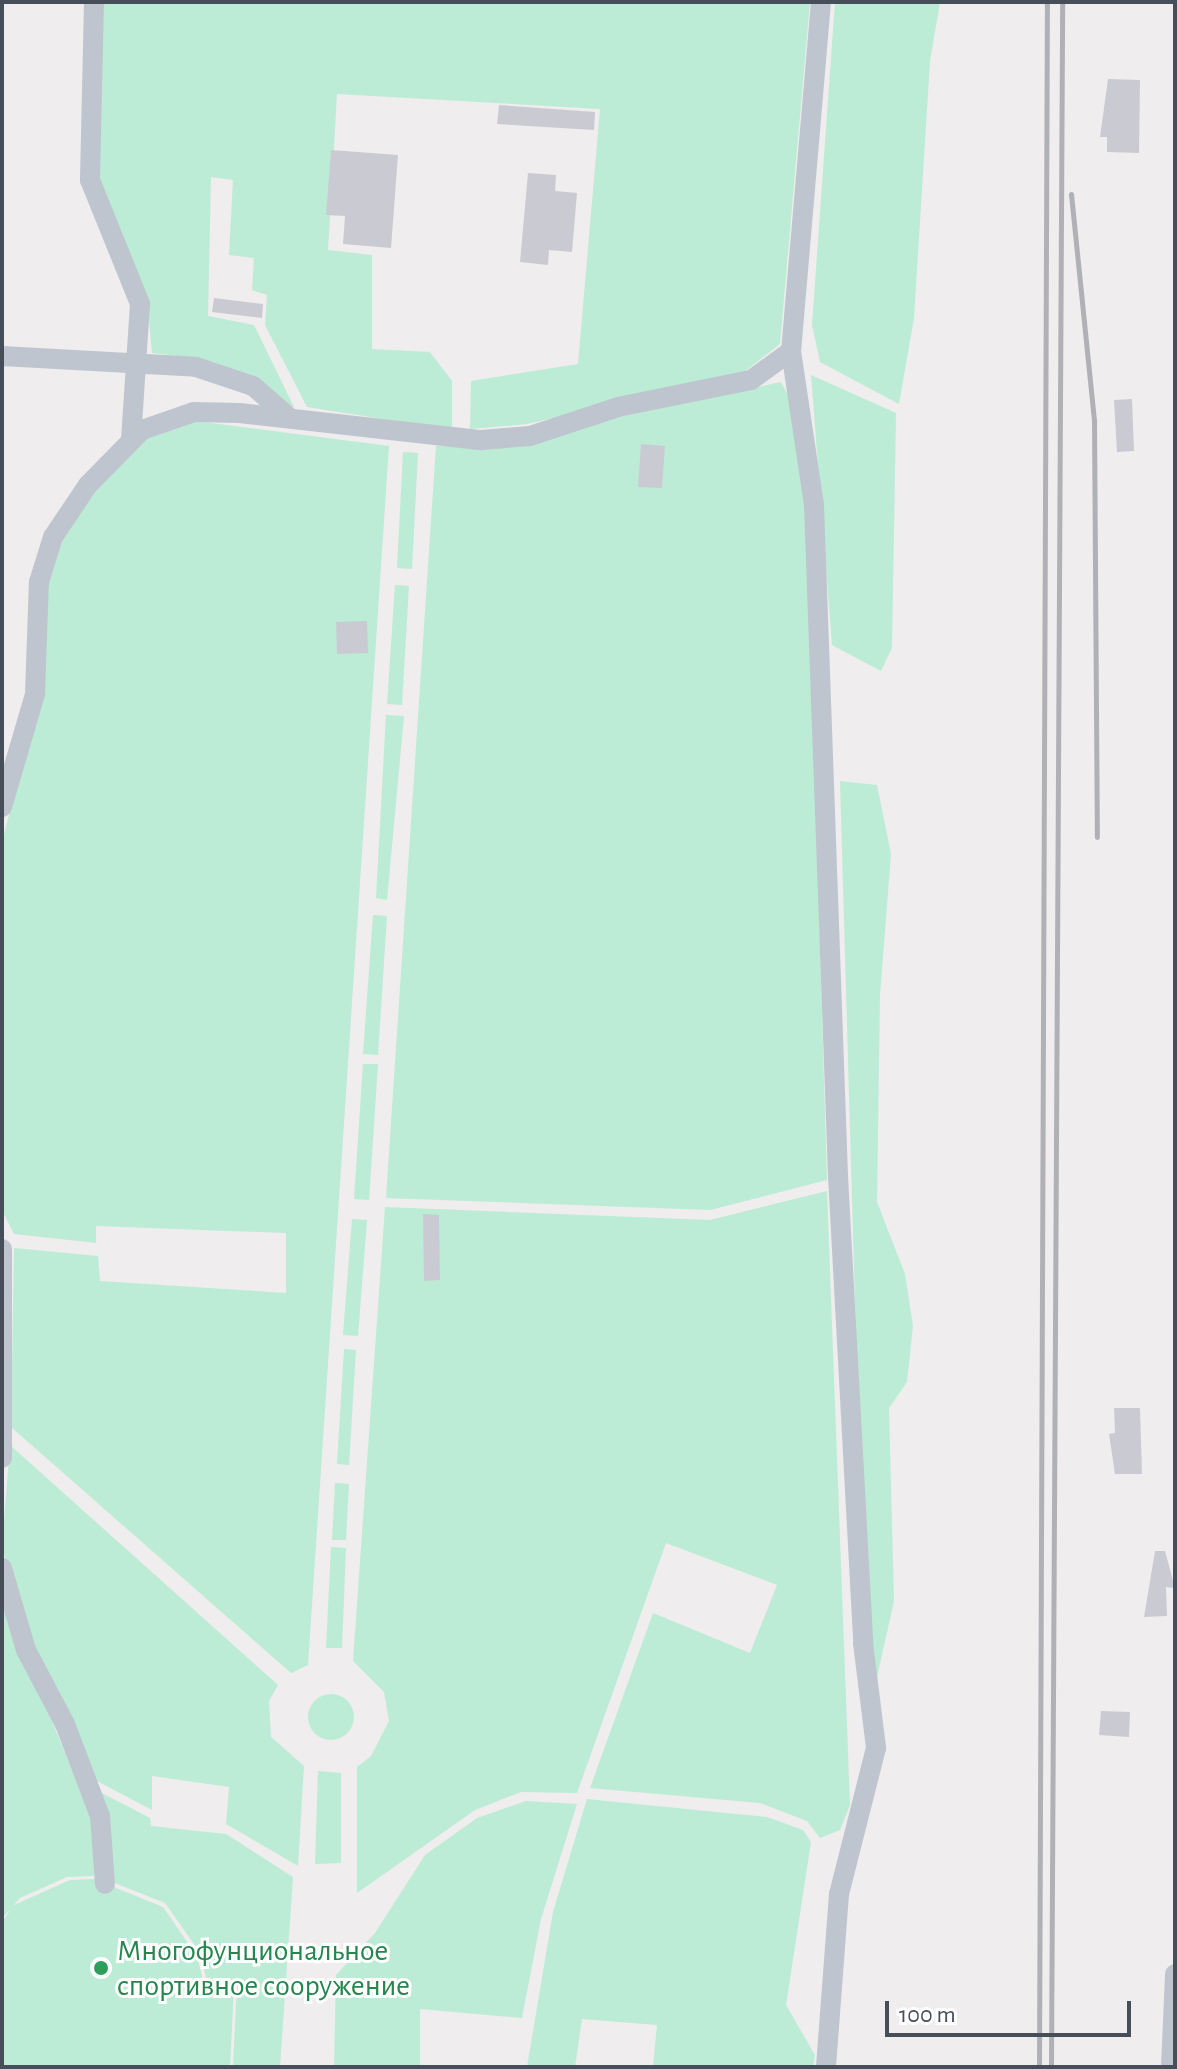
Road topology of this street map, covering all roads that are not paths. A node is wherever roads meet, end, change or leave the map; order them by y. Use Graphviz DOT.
graph roads {
  1 [pos="94,2"];
  2 [pos="821,2"];
  3 [pos="791,351"];
  4 [pos="2,356"];
  5 [pos="141,360"];
  6 [pos="290,418"];
  7 [pos="131,441"];
  8 [pos="2,807"];
  9 [pos="2,1249"];
  10 [pos="2,1458"];
  11 [pos="2,1568"];
  12 [pos="105,1884"];
  13 [pos="1175,1974"];
  14 [pos="826,2067"];
  15 [pos="1171,2067"];
  1 -- 5 [label="street"];
  2 -- 3 [label="street"];
  3 -- 6 [label="street"];
  3 -- 14 [label="street"];
  4 -- 5 [label="street"];
  5 -- 6 [label="street"];
  5 -- 7 [label="street"];
  6 -- 7 [label="street"];
  7 -- 8 [label="street"];
  9 -- 10 [label="street"];
  11 -- 12 [label="street"];
  13 -- 15 [label="street"];
}
